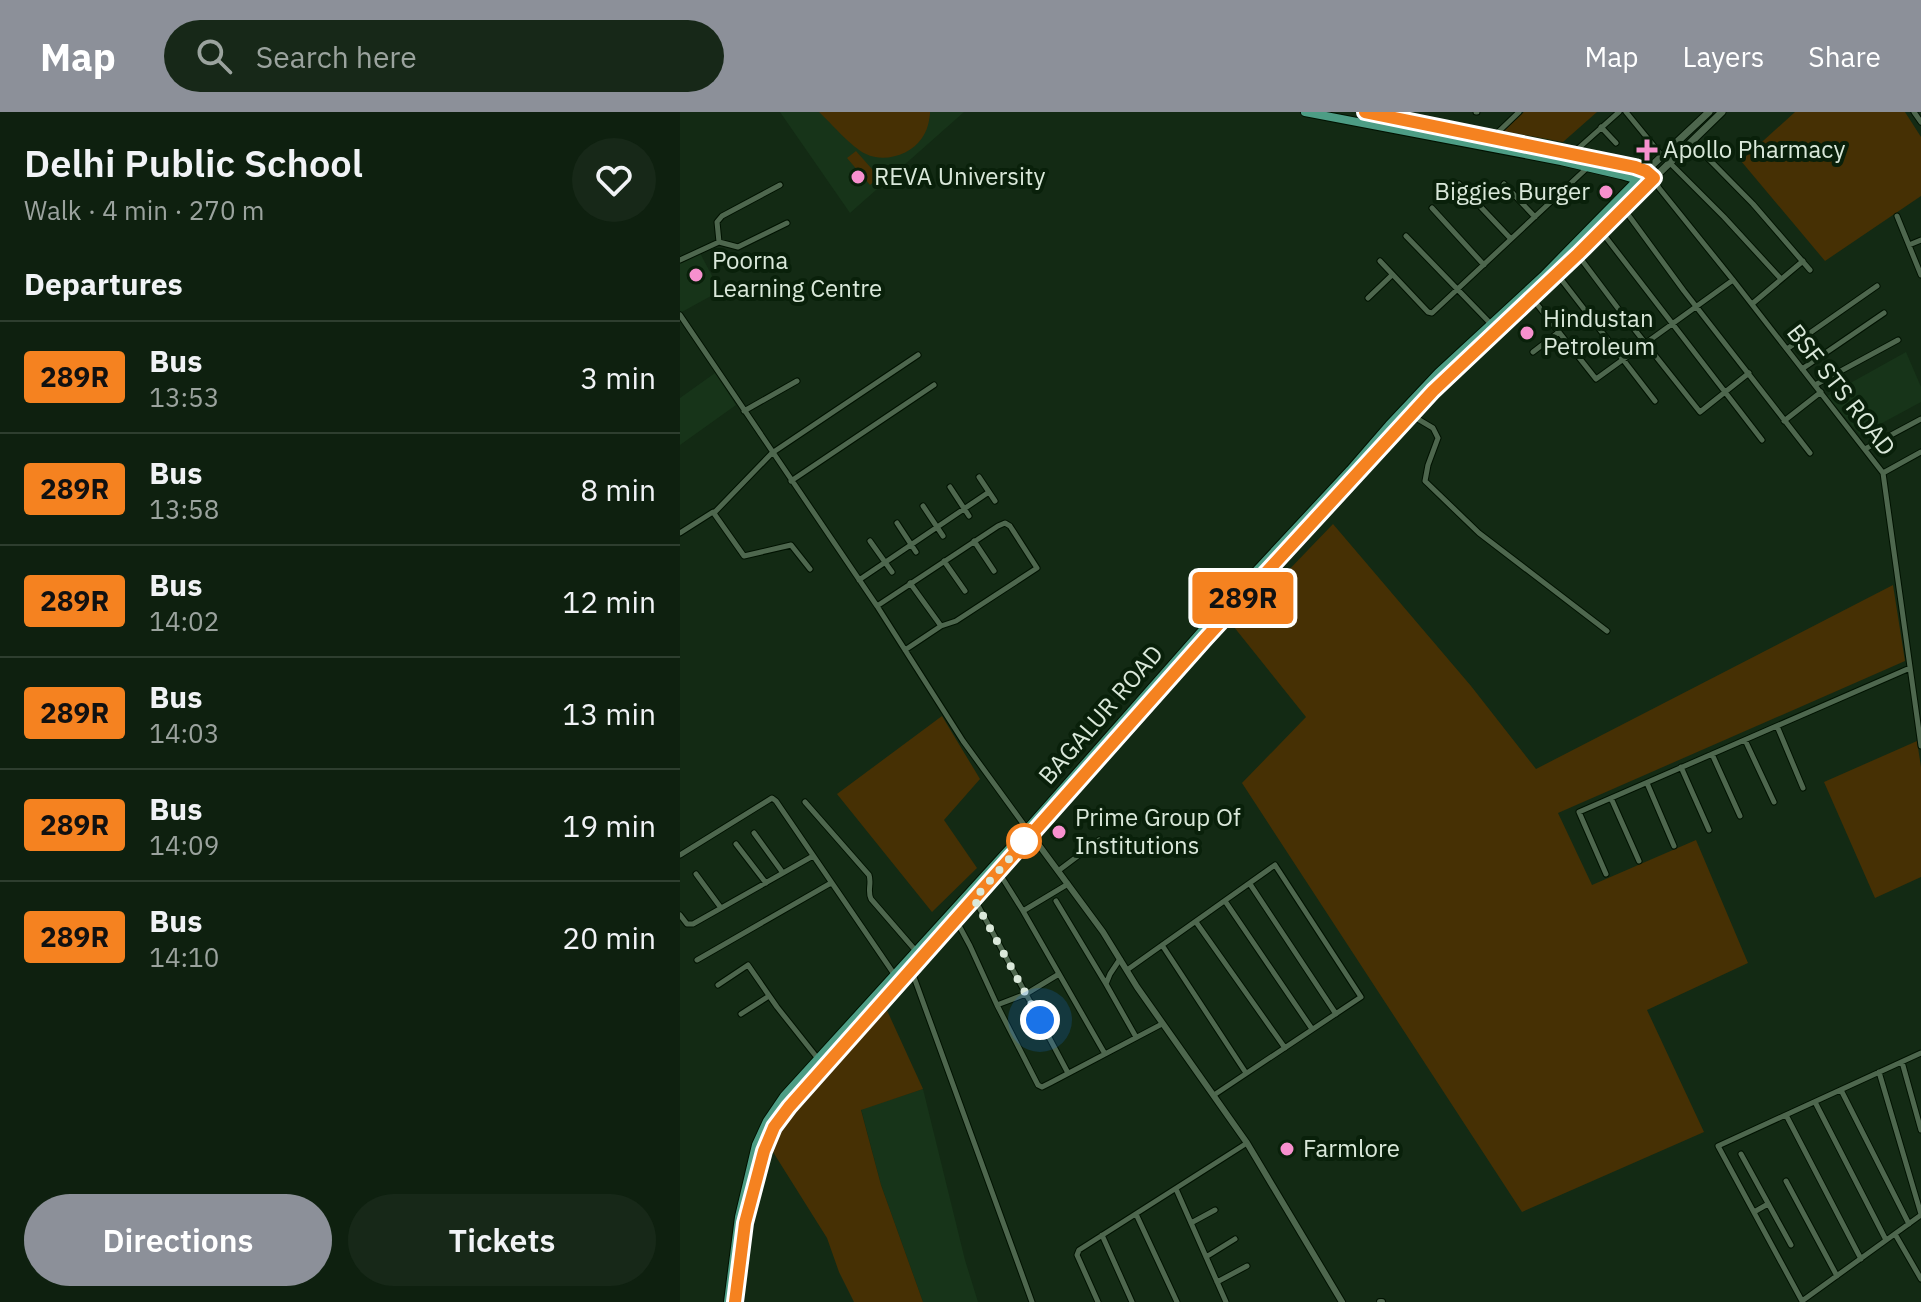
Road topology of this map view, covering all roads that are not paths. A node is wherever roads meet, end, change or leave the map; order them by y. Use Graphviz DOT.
graph roads {
  1 [pos="1305,112"];
  2 [pos="1364,112"];
  3 [pos="1519,112"];
  4 [pos="1619,112"];
  5 [pos="1626,112"];
  6 [pos="1722,112"];
  7 [pos="1914,112"];
  8 [pos="1704,114"];
  9 [pos="1404,116"];
  10 [pos="1921,122"];
  11 [pos="1601,127"];
  12 [pos="1492,138"];
  13 [pos="1692,142"];
  14 [pos="1616,143"];
  15 [pos="1572,154"];
  16 [pos="1662,156"];
  17 [pos="1670,163"];
  18 [pos="1588,167"];
  19 [pos="1646,171"];
  20 [pos="1654,178"];
  21 [pos="1638,180"];
  22 [pos="1459,184"];
  23 [pos="1504,184"];
  24 [pos="780,185"];
  25 [pos="1646,187"];
  26 [pos="1659,188"];
  27 [pos="1432,208"];
  28 [pos="1624,209"];
  29 [pos="1897,216"];
  30 [pos="1535,217"];
  31 [pos="787,223"];
  32 [pos="1601,231"];
  33 [pos="1406,236"];
  34 [pos="1511,239"];
  35 [pos="1921,240"];
  36 [pos="719,242"];
  37 [pos="1909,245"];
  38 [pos="1578,254"];
  39 [pos="680,260"];
  40 [pos="1380,261"];
  41 [pos="1803,261"];
  42 [pos="1484,265"];
  43 [pos="1810,270"];
  44 [pos="1557,274"];
  45 [pos="1392,275"];
  46 [pos="1921,275"];
  47 [pos="1781,279"];
  48 [pos="1733,280"];
  49 [pos="1877,286"];
  50 [pos="1458,290"];
  51 [pos="1368,298"];
  52 [pos="1532,298"];
  53 [pos="1752,304"];
  54 [pos="1696,306"];
  55 [pos="1884,313"];
  56 [pos="680,315"];
  57 [pos="1491,324"];
  58 [pos="1672,324"];
  59 [pos="1559,332"];
  60 [pos="1898,340"];
  61 [pos="1645,343"];
  62 [pos="1787,349"];
  63 [pos="1533,352"];
  64 [pos="918,355"];
  65 [pos="1624,359"];
  66 [pos="1802,369"];
  67 [pos="1749,373"];
  68 [pos="797,381"];
  69 [pos="934,385"];
  70 [pos="1815,385"];
  71 [pos="1821,392"];
  72 [pos="1725,393"];
  73 [pos="1655,401"];
  74 [pos="744,411"];
  75 [pos="1411,415"];
  76 [pos="1921,419"];
  77 [pos="1784,421"];
  78 [pos="1762,440"];
  79 [pos="1865,449"];
  80 [pos="1921,452"];
  81 [pos="772,453"];
  82 [pos="1810,453"];
  83 [pos="1883,473"];
  84 [pos="979,477"];
  85 [pos="791,481"];
  86 [pos="950,487"];
  87 [pos="989,492"];
  88 [pos="995,501"];
  89 [pos="923,506"];
  90 [pos="964,509"];
  91 [pos="714,513"];
  92 [pos="969,516"];
  93 [pos="897,523"];
  94 [pos="937,527"];
  95 [pos="680,533"];
  96 [pos="943,536"];
  97 [pos="870,541"];
  98 [pos="974,541"];
  99 [pos="911,545"];
  100 [pos="916,552"];
  101 [pos="944,561"];
  102 [pos="885,562"];
  103 [pos="810,569"];
  104 [pos="994,571"];
  105 [pos="892,572"];
  106 [pos="859,580"];
  107 [pos="910,583"];
  108 [pos="965,591"];
  109 [pos="877,606"];
  110 [pos="941,626"];
  111 [pos="1607,631"];
  112 [pos="1203,636"];
  113 [pos="905,650"];
  114 [pos="1910,668"];
  115 [pos="1777,726"];
  116 [pos="1745,740"];
  117 [pos="1921,746"];
  118 [pos="1712,754"];
  119 [pos="1681,767"];
  120 [pos="1647,783"];
  121 [pos="1803,788"];
  122 [pos="1611,798"];
  123 [pos="805,802"];
  124 [pos="1774,802"];
  125 [pos="1740,816"];
  126 [pos="1709,830"];
  127 [pos="1029,831"];
  128 [pos="754,833"];
  129 [pos="1099,840"];
  130 [pos="736,844"];
  131 [pos="1674,846"];
  132 [pos="680,855"];
  133 [pos="813,856"];
  134 [pos="1639,861"];
  135 [pos="997,871"];
  136 [pos="1058,871"];
  137 [pos="783,873"];
  138 [pos="696,874"];
  139 [pos="1606,874"];
  140 [pos="766,883"];
  141 [pos="831,883"];
  142 [pos="1068,884"];
  143 [pos="1250,884"];
  144 [pos="974,899"];
  145 [pos="1056,901"];
  146 [pos="1225,901"];
  147 [pos="721,908"];
  148 [pos="1023,911"];
  149 [pos="680,915"];
  150 [pos="955,919"];
  151 [pos="1196,922"];
  152 [pos="1162,945"];
  153 [pos="916,951"];
  154 [pos="1120,959"];
  155 [pos="697,960"];
  156 [pos="908,966"];
  157 [pos="1127,970"];
  158 [pos="1059,974"];
  159 [pos="895,975"];
  160 [pos="1106,984"];
  161 [pos="718,985"];
  162 [pos="1026,994"];
  163 [pos="769,996"];
  164 [pos="997,1005"];
  165 [pos="741,1014"];
  166 [pos="1336,1014"];
  167 [pos="1162,1024"];
  168 [pos="1312,1030"];
  169 [pos="1136,1037"];
  170 [pos="1285,1048"];
  171 [pos="1921,1053"];
  172 [pos="1105,1054"];
  173 [pos="817,1058"];
  174 [pos="1902,1062"];
  175 [pos="824,1068"];
  176 [pos="1879,1072"];
  177 [pos="1068,1073"];
  178 [pos="1246,1073"];
  179 [pos="1841,1090"];
  180 [pos="1214,1095"];
  181 [pos="1815,1102"];
  182 [pos="1786,1115"];
  183 [pos="1921,1130"];
  184 [pos="1247,1143"];
  185 [pos="1741,1154"];
  186 [pos="1786,1181"];
  187 [pos="1176,1189"];
  188 [pos="1768,1204"];
  189 [pos="1215,1210"];
  190 [pos="1754,1212"];
  191 [pos="1136,1214"];
  192 [pos="1921,1216"];
  193 [pos="1191,1223"];
  194 [pos="1909,1224"];
  195 [pos="1895,1234"];
  196 [pos="1102,1235"];
  197 [pos="1235,1239"];
  198 [pos="1886,1240"];
  199 [pos="1791,1245"];
  200 [pos="1206,1257"];
  201 [pos="1861,1259"];
  202 [pos="1247,1266"];
  203 [pos="1837,1276"];
  204 [pos="1921,1279"];
  205 [pos="1217,1282"];
  206 [pos="728,1302"];
  207 [pos="735,1302"];
  208 [pos="1032,1302"];
  209 [pos="1098,1302"];
  210 [pos="1132,1302"];
  211 [pos="1177,1302"];
  212 [pos="1226,1302"];
  213 [pos="1342,1302"];
  214 [pos="1802,1302"];
  1 -- 18 [label="main road"];
  2 -- 9 [label="main road"];
  3 -- 12 [label="street"];
  4 -- 11 [label="street"];
  5 -- 16 [label="street"];
  6 -- 13 [label="main road, BAGALUR ROAD"];
  7 -- 10 [label="street"];
  8 -- 16 [label="main road, BAGALUR ROAD"];
  9 -- 12 [label="main road"];
  11 -- 14 [label="street"];
  11 -- 15 [label="street"];
  12 -- 15 [label="main road"];
  13 -- 17 [label="main road, BAGALUR ROAD"];
  13 -- 41 [label="street"];
  15 -- 19 [label="main road"];
  16 -- 19 [label="main road, BAGALUR ROAD"];
  17 -- 20 [label="main road, BAGALUR ROAD"];
  17 -- 47 [label="street"];
  18 -- 21 [label="main road"];
  18 -- 30 [label="street"];
  19 -- 20 [label="main road"];
  19 -- 21 [label="main road, BAGALUR ROAD"];
  20 -- 25 [label="main road, BAGALUR ROAD"];
  20 -- 26 [label="street, BSF STS ROAD"];
  21 -- 25 [label="main road"];
  21 -- 57 [label="main road, BAGALUR ROAD"];
  22 -- 34 [label="street"];
  23 -- 30 [label="street"];
  24 -- 36 [label="street"];
  25 -- 26 [label="street"];
  25 -- 28 [label="main road, BAGALUR ROAD"];
  26 -- 48 [label="street, BSF STS ROAD"];
  27 -- 42 [label="street"];
  28 -- 32 [label="main road, BAGALUR ROAD"];
  28 -- 54 [label="street"];
  29 -- 37 [label="street"];
  30 -- 34 [label="street"];
  31 -- 36 [label="street"];
  32 -- 38 [label="main road, BAGALUR ROAD"];
  32 -- 58 [label="street"];
  33 -- 50 [label="street"];
  34 -- 42 [label="street"];
  35 -- 37 [label="street"];
  36 -- 39 [label="street"];
  37 -- 46 [label="street"];
  38 -- 44 [label="main road, BAGALUR ROAD"];
  38 -- 61 [label="street"];
  40 -- 45 [label="street"];
  41 -- 43 [label="street"];
  41 -- 47 [label="street"];
  42 -- 50 [label="street"];
  44 -- 52 [label="main road, BAGALUR ROAD"];
  44 -- 65 [label="street"];
  45 -- 50 [label="street"];
  45 -- 51 [label="street"];
  47 -- 53 [label="street"];
  48 -- 53 [label="street, BSF STS ROAD"];
  48 -- 54 [label="street"];
  49 -- 62 [label="street"];
  50 -- 57 [label="street"];
  52 -- 59 [label="street"];
  52 -- 75 [label="main road, BAGALUR ROAD"];
  53 -- 62 [label="street, BSF STS ROAD"];
  54 -- 58 [label="street"];
  54 -- 67 [label="street"];
  55 -- 66 [label="street"];
  56 -- 74 [label="street"];
  57 -- 112 [label="main road, BAGALUR ROAD"];
  58 -- 61 [label="street"];
  58 -- 72 [label="street"];
  59 -- 63 [label="street"];
  59 -- 65 [label="street"];
  60 -- 70 [label="street"];
  61 -- 65 [label="street"];
  61 -- 72 [label="street"];
  62 -- 66 [label="street, BSF STS ROAD"];
  64 -- 81 [label="street"];
  65 -- 73 [label="street"];
  66 -- 70 [label="street, BSF STS ROAD"];
  67 -- 72 [label="street"];
  67 -- 77 [label="street"];
  68 -- 74 [label="street"];
  69 -- 85 [label="street"];
  70 -- 71 [label="street, BSF STS ROAD"];
  71 -- 77 [label="street"];
  71 -- 79 [label="street, BSF STS ROAD"];
  72 -- 78 [label="street"];
  74 -- 81 [label="street"];
  75 -- 111 [label="street"];
  75 -- 112 [label="main road, BAGALUR ROAD"];
  76 -- 79 [label="street"];
  77 -- 82 [label="street"];
  79 -- 83 [label="street, BSF STS ROAD"];
  80 -- 83 [label="street"];
  81 -- 85 [label="street"];
  81 -- 91 [label="street"];
  83 -- 114 [label="street, BSF STS ROAD"];
  84 -- 87 [label="street"];
  85 -- 106 [label="street"];
  86 -- 90 [label="street"];
  87 -- 88 [label="street"];
  87 -- 90 [label="street"];
  89 -- 94 [label="street"];
  90 -- 92 [label="street"];
  90 -- 94 [label="street"];
  91 -- 95 [label="street"];
  91 -- 103 [label="street"];
  93 -- 99 [label="street"];
  94 -- 96 [label="street"];
  94 -- 99 [label="street"];
  97 -- 102 [label="street"];
  98 -- 101 [label="street"];
  98 -- 104 [label="street"];
  98 -- 110 [label="street"];
  99 -- 100 [label="street"];
  99 -- 102 [label="street"];
  101 -- 107 [label="street"];
  101 -- 108 [label="street"];
  102 -- 105 [label="street"];
  102 -- 106 [label="street"];
  106 -- 109 [label="street"];
  107 -- 109 [label="street"];
  107 -- 110 [label="street"];
  109 -- 113 [label="street"];
  110 -- 113 [label="street"];
  112 -- 127 [label="main road, BAGALUR ROAD"];
  113 -- 127 [label="street"];
  114 -- 115 [label="street"];
  114 -- 117 [label="street, BSF STS ROAD"];
  115 -- 116 [label="street"];
  115 -- 121 [label="street"];
  116 -- 118 [label="street"];
  116 -- 124 [label="street"];
  118 -- 119 [label="street"];
  118 -- 125 [label="street"];
  119 -- 120 [label="street"];
  119 -- 126 [label="street"];
  120 -- 122 [label="street"];
  120 -- 131 [label="street"];
  122 -- 134 [label="street"];
  122 -- 139 [label="street"];
  123 -- 153 [label="street"];
  127 -- 135 [label="main road, BAGALUR ROAD"];
  127 -- 136 [label="street"];
  127 -- 153 [label="main road, BAGALUR ROAD"];
  128 -- 137 [label="street"];
  129 -- 136 [label="street"];
  130 -- 140 [label="street"];
  132 -- 133 [label="street"];
  133 -- 137 [label="street"];
  133 -- 141 [label="street"];
  135 -- 144 [label="main road, BAGALUR ROAD"];
  135 -- 148 [label="street"];
  136 -- 142 [label="street"];
  137 -- 140 [label="street"];
  138 -- 147 [label="street"];
  140 -- 147 [label="street"];
  141 -- 155 [label="street"];
  141 -- 159 [label="street"];
  142 -- 148 [label="street"];
  142 -- 154 [label="street"];
  143 -- 146 [label="street"];
  143 -- 166 [label="street"];
  143 -- 166 [label="street"];
  144 -- 150 [label="main road, BAGALUR ROAD"];
  144 -- 162 [label="street"];
  145 -- 160 [label="street"];
  146 -- 151 [label="street"];
  146 -- 168 [label="street"];
  147 -- 149 [label="street"];
  148 -- 158 [label="street"];
  150 -- 156 [label="main road, BAGALUR ROAD"];
  150 -- 164 [label="street"];
  151 -- 152 [label="street"];
  151 -- 170 [label="street"];
  152 -- 157 [label="street"];
  152 -- 178 [label="street"];
  153 -- 156 [label="main road, BAGALUR ROAD"];
  154 -- 157 [label="street"];
  154 -- 160 [label="street"];
  156 -- 159 [label="main road, BAGALUR ROAD"];
  156 -- 175 [label="main road, BAGALUR ROAD"];
  156 -- 208 [label="street"];
  157 -- 167 [label="street"];
  158 -- 162 [label="street"];
  158 -- 172 [label="street"];
  159 -- 173 [label="main road, BAGALUR ROAD"];
  160 -- 169 [label="street"];
  161 -- 163 [label="street"];
  162 -- 164 [label="street"];
  162 -- 177 [label="street"];
  163 -- 165 [label="street"];
  163 -- 173 [label="street"];
  164 -- 177 [label="street"];
  166 -- 168 [label="street"];
  167 -- 169 [label="street"];
  167 -- 180 [label="street"];
  168 -- 170 [label="street"];
  169 -- 172 [label="street"];
  170 -- 178 [label="street"];
  171 -- 174 [label="street"];
  172 -- 177 [label="street"];
  173 -- 175 [label="street"];
  173 -- 206 [label="main road, BAGALUR ROAD"];
  174 -- 176 [label="street"];
  174 -- 183 [label="street"];
  175 -- 207 [label="main road, BAGALUR ROAD"];
  176 -- 179 [label="street"];
  176 -- 192 [label="street"];
  178 -- 180 [label="street"];
  179 -- 181 [label="street"];
  179 -- 194 [label="street"];
  180 -- 184 [label="street"];
  181 -- 182 [label="street"];
  181 -- 198 [label="street"];
  182 -- 190 [label="street"];
  182 -- 201 [label="street"];
  184 -- 187 [label="street"];
  184 -- 213 [label="street"];
  185 -- 188 [label="street"];
  186 -- 203 [label="street"];
  187 -- 191 [label="street"];
  187 -- 193 [label="street"];
  188 -- 190 [label="street"];
  188 -- 199 [label="street"];
  189 -- 193 [label="street"];
  190 -- 214 [label="street"];
  191 -- 196 [label="street"];
  191 -- 211 [label="street"];
  192 -- 194 [label="street"];
  193 -- 200 [label="street"];
  194 -- 195 [label="street"];
  195 -- 198 [label="street"];
  195 -- 204 [label="street"];
  196 -- 209 [label="street"];
  196 -- 210 [label="street"];
  197 -- 200 [label="street"];
  198 -- 201 [label="street"];
  200 -- 205 [label="street"];
  201 -- 203 [label="street"];
  202 -- 205 [label="street"];
  203 -- 214 [label="street"];
  205 -- 212 [label="street"];
}
